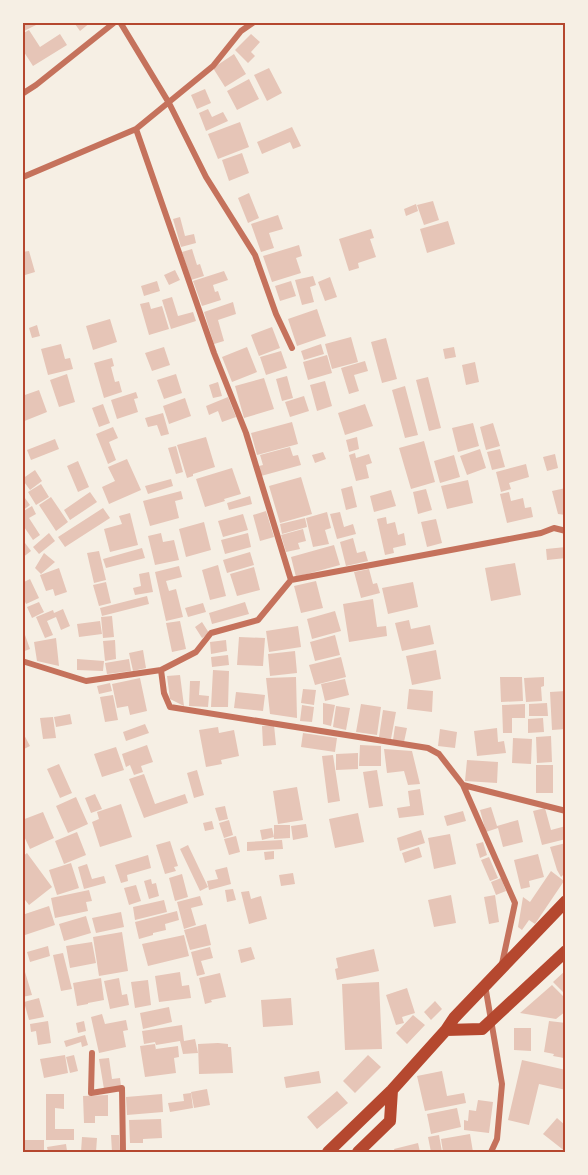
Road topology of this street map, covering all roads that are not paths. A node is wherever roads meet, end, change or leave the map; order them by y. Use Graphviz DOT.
graph roads {
  1 [pos="115,22"];
  2 [pos="120,22"];
  3 [pos="254,22"];
  4 [pos="22,94"];
  5 [pos="169,103"];
  6 [pos="135,129"];
  7 [pos="23,177"];
  8 [pos="292,348"];
  9 [pos="566,531"];
  10 [pos="291,580"];
  11 [pos="22,661"];
  12 [pos="161,670"];
  13 [pos="463,785"];
  14 [pos="566,812"];
  15 [pos="566,901"];
  16 [pos="566,951"];
  17 [pos="501,967"];
  18 [pos="484,985"];
  19 [pos="491,1021"];
  20 [pos="446,1030"];
  21 [pos="92,1053"];
  22 [pos="392,1090"];
  23 [pos="123,1152"];
  24 [pos="328,1152"];
  25 [pos="358,1152"];
  26 [pos="491,1152"];
  1 -- 4 [label="street"];
  2 -- 5 [label="street"];
  3 -- 5 [label="street"];
  5 -- 6 [label="street"];
  5 -- 8 [label="street"];
  6 -- 7 [label="street"];
  6 -- 10 [label="street"];
  9 -- 10 [label="street"];
  10 -- 12 [label="street"];
  11 -- 12 [label="street"];
  12 -- 13 [label="street"];
  13 -- 14 [label="street"];
  13 -- 17 [label="street"];
  15 -- 17 [label="main road"];
  16 -- 19 [label="main road"];
  17 -- 18 [label="main road"];
  18 -- 19 [label="street"];
  18 -- 20 [label="main road"];
  19 -- 20 [label="main road"];
  19 -- 26 [label="street"];
  20 -- 22 [label="main road"];
  21 -- 23 [label="street"];
  22 -- 24 [label="main road"];
  22 -- 25 [label="main road"];
}
